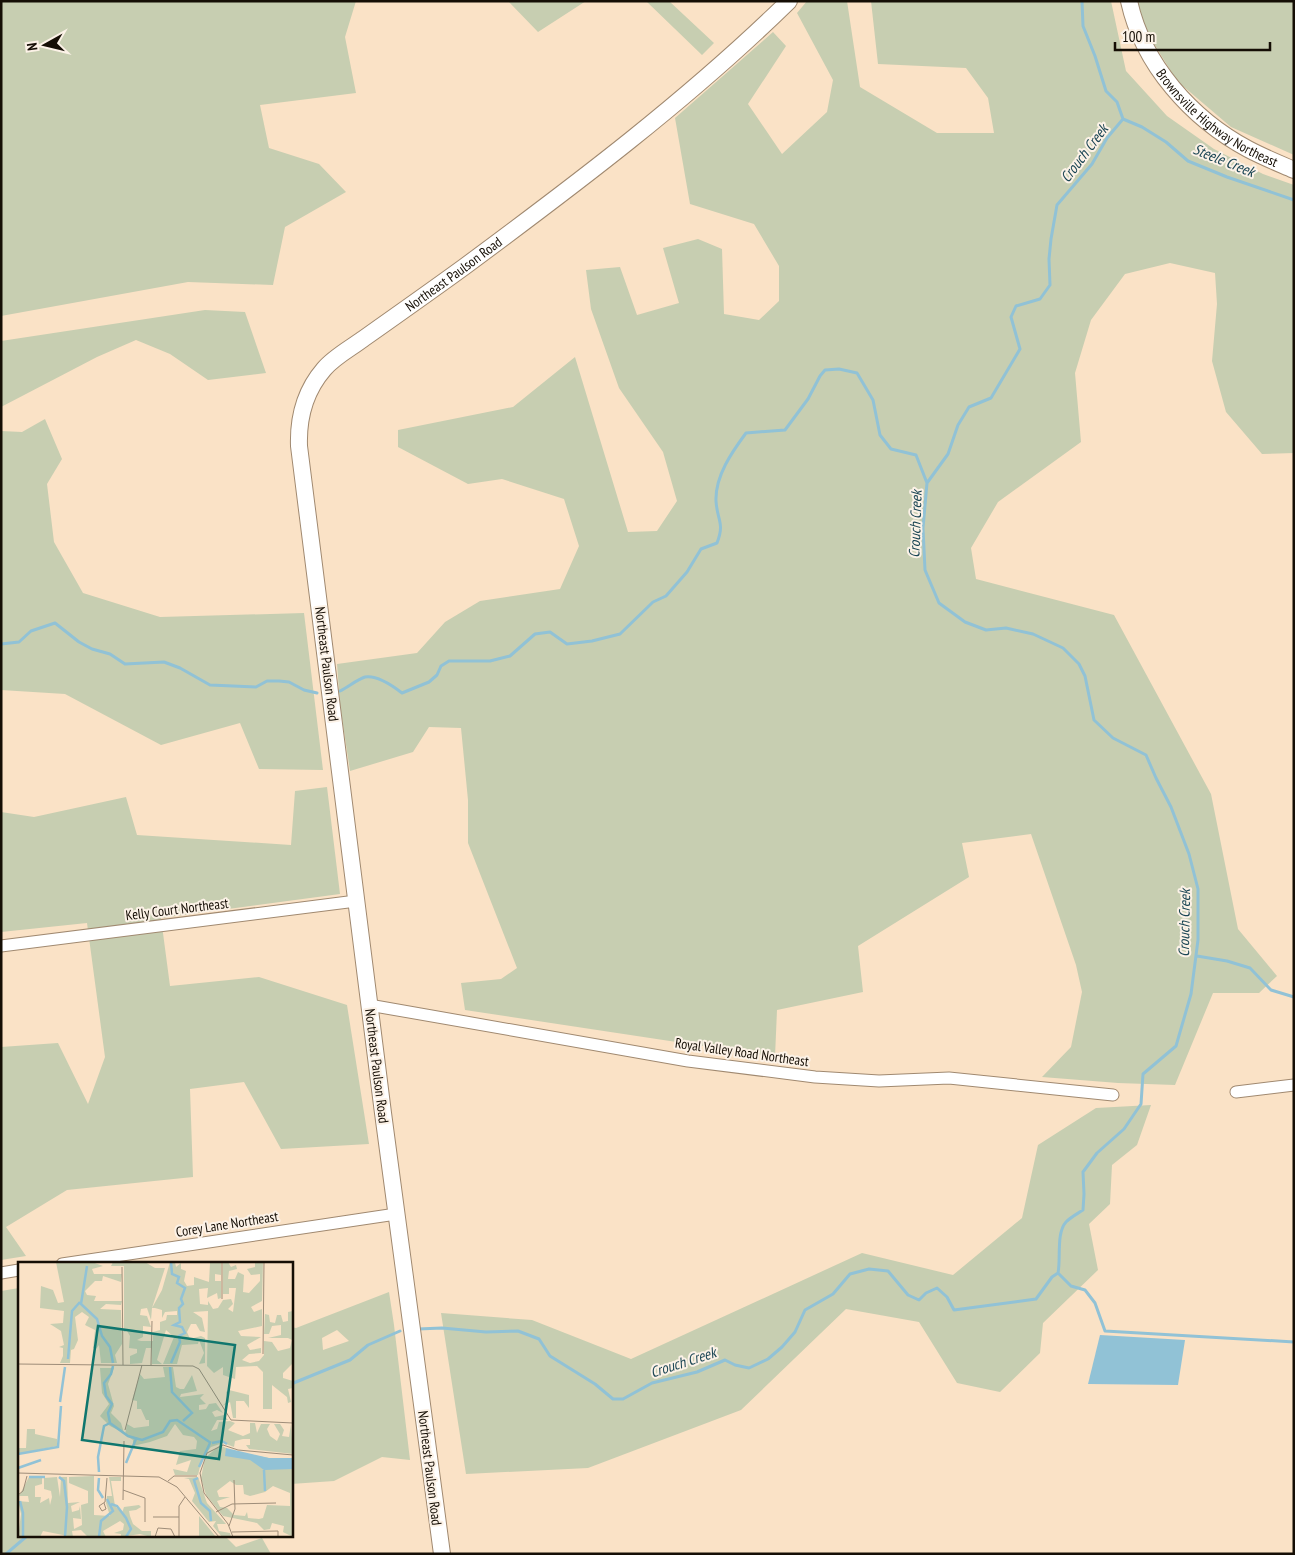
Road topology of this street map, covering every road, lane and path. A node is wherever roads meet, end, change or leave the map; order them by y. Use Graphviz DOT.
graph roads {
  1 [pos="789,1"];
  2 [pos="1129,1"];
  3 [pos="1294,170"];
  4 [pos="356,901"];
  5 [pos="1,946"];
  6 [pos="369,1005"];
  7 [pos="1294,1085"];
  8 [pos="1236,1092"];
  9 [pos="1114,1095"];
  10 [pos="396,1214"];
  11 [pos="75,1262"];
  12 [pos="18,1270"];
  13 [pos="1,1273"];
  14 [pos="442,1554"];
  1 -- 4 [label="street, Northeast Paulson Road"];
  2 -- 3 [label="street, Brownsville Highway Northeast"];
  4 -- 5 [label="street, Kelly Court Northeast"];
  4 -- 6 [label="street, Northeast Paulson Road"];
  6 -- 9 [label="street, Royal Valley Road Northeast"];
  6 -- 10 [label="street, Northeast Paulson Road"];
  7 -- 8 [label="street"];
  10 -- 11 [label="street, Corey Lane Northeast"];
  10 -- 14 [label="street, Northeast Paulson Road"];
  12 -- 13 [label="street"];
}
